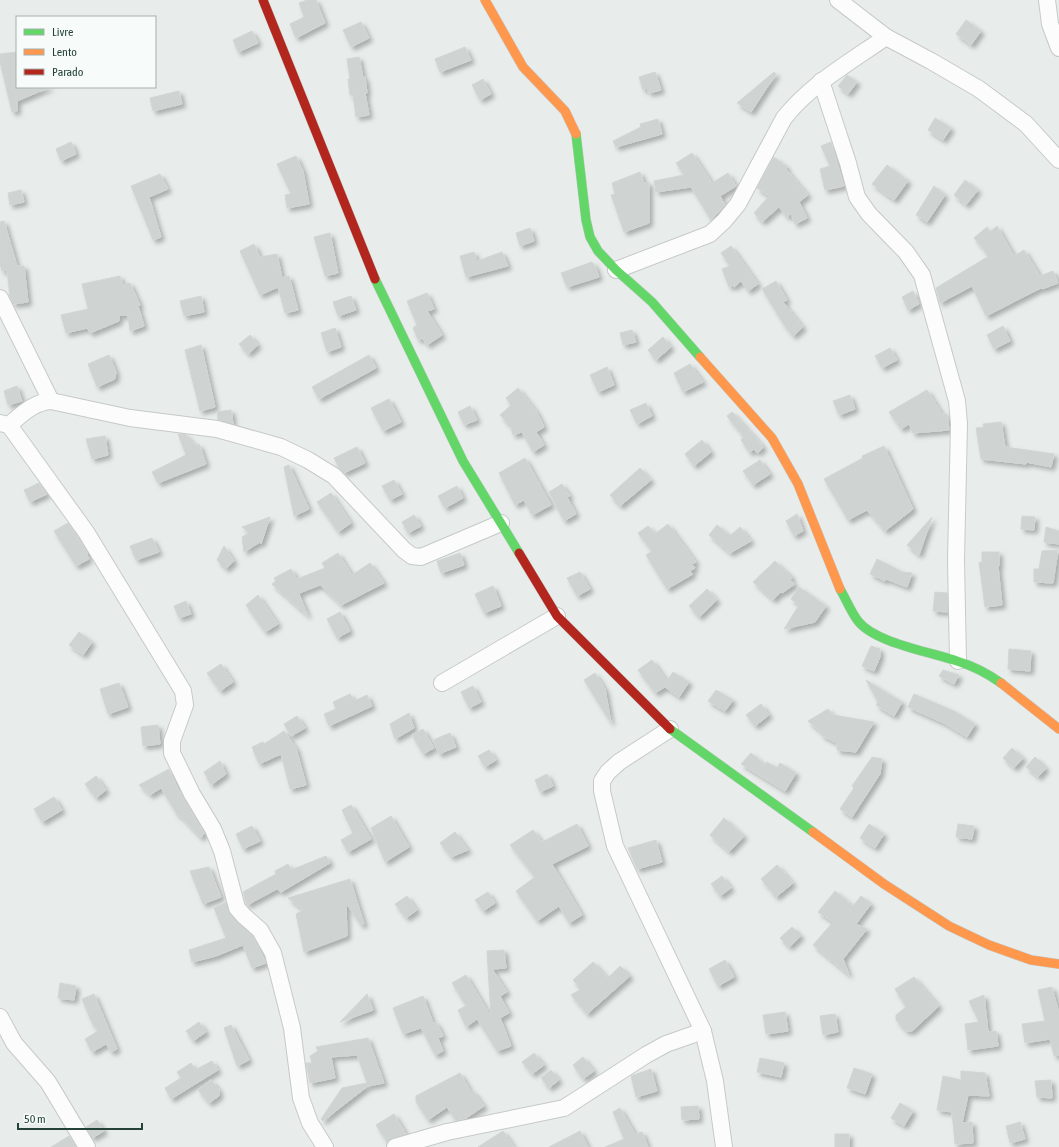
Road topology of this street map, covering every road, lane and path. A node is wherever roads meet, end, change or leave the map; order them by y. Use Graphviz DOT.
graph roads {
  1 [pos="263,0"];
  2 [pos="485,0"];
  3 [pos="838,0"];
  4 [pos="1047,0"];
  5 [pos="886,37"];
  6 [pos="1059,48"];
  7 [pos="821,81"];
  8 [pos="1059,160"];
  9 [pos="616,270"];
  10 [pos="0,298"];
  11 [pos="51,401"];
  12 [pos="5,424"];
  13 [pos="501,523"];
  14 [pos="557,616"];
  15 [pos="958,661"];
  16 [pos="442,683"];
  17 [pos="670,729"];
  18 [pos="1059,729"];
  19 [pos="1059,964"];
  20 [pos="0,1017"];
  21 [pos="704,1031"];
  22 [pos="87,1147"];
  23 [pos="325,1147"];
  24 [pos="395,1147"];
  25 [pos="724,1147"];
  1 -- 13 [label="street"];
  2 -- 9 [label="street"];
  3 -- 5 [label="street"];
  4 -- 6 [label="street"];
  5 -- 7 [label="street"];
  5 -- 8 [label="street"];
  7 -- 9 [label="street"];
  7 -- 15 [label="street"];
  9 -- 15 [label="street"];
  10 -- 11 [label="street"];
  11 -- 12 [label="street"];
  11 -- 13 [label="street"];
  12 -- 23 [label="street"];
  13 -- 14 [label="street"];
  14 -- 16 [label="street"];
  14 -- 17 [label="street"];
  15 -- 18 [label="street"];
  17 -- 19 [label="street"];
  17 -- 21 [label="street"];
  20 -- 22 [label="street"];
  21 -- 24 [label="street"];
  21 -- 25 [label="street"];
}
